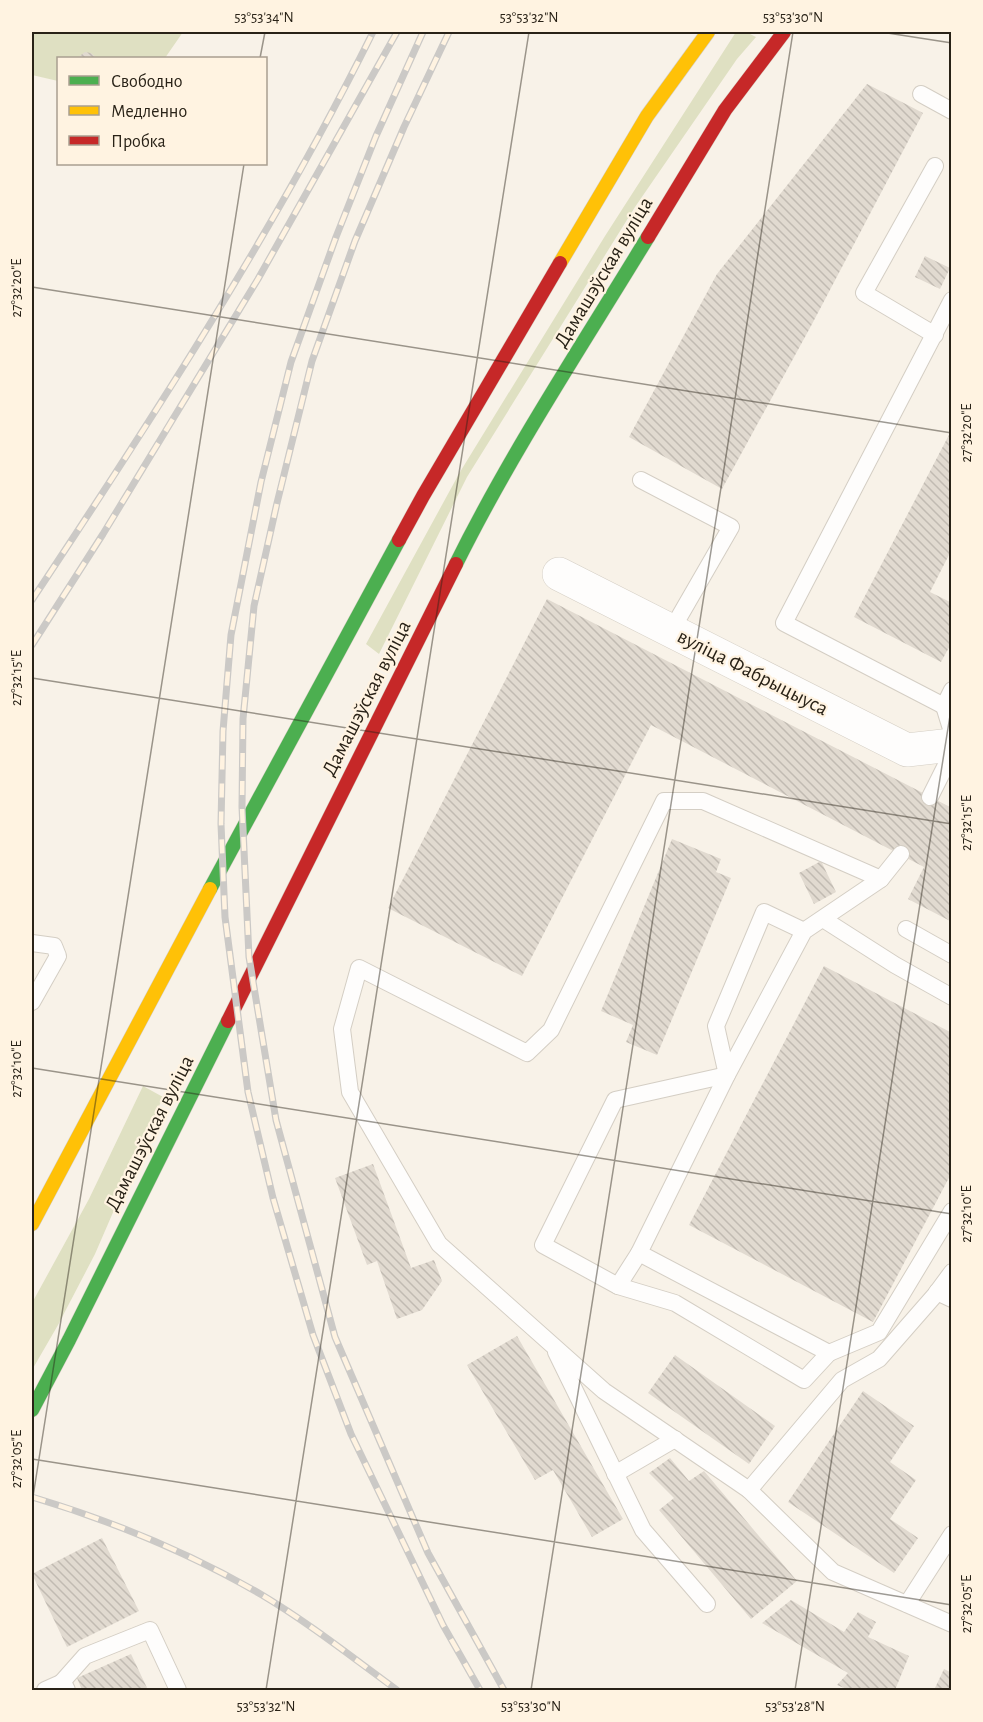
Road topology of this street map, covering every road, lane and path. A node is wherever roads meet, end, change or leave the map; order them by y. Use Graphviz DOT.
graph roads {
  1 [pos="697,32"];
  2 [pos="708,32"];
  3 [pos="784,32"];
  4 [pos="686,59"];
  5 [pos="921,94"];
  6 [pos="951,111"];
  7 [pos="935,166"];
  8 [pos="951,300"];
  9 [pos="935,335"];
  10 [pos="641,480"];
  11 [pos="559,574"];
  12 [pos="671,631"];
  13 [pos="951,690"];
  14 [pos="944,706"];
  15 [pos="951,732"];
  16 [pos="951,745"];
  17 [pos="951,753"];
  18 [pos="930,797"];
  19 [pos="901,855"];
  20 [pos="881,879"];
  21 [pos="823,919"];
  22 [pos="906,930"];
  23 [pos="804,931"];
  24 [pos="32,943"];
  25 [pos="951,955"];
  26 [pos="951,997"];
  27 [pos="32,1002"];
  28 [pos="727,1075"];
  29 [pos="951,1210"];
  30 [pos="32,1224"];
  31 [pos="639,1253"];
  32 [pos="951,1272"];
  33 [pos="618,1286"];
  34 [pos="944,1295"];
  35 [pos="553,1345"];
  36 [pos="829,1353"];
  37 [pos="32,1410"];
  38 [pos="675,1439"];
  39 [pos="615,1474"];
  40 [pos="749,1490"];
  41 [pos="951,1534"];
  42 [pos="707,1604"];
  43 [pos="907,1604"];
  44 [pos="951,1624"];
  45 [pos="64,1686"];
  46 [pos="45,1690"];
  47 [pos="178,1690"];
  1 -- 4 [label="main road"];
  2 -- 4 [label="main road, Дамашэўская вуліца"];
  3 -- 37 [label="main road, Дамашэўская вуліца"];
  4 -- 30 [label="main road, Дамашэўская вуліца"];
  5 -- 6 [label="lane"];
  7 -- 9 [label="lane"];
  8 -- 9 [label="lane"];
  9 -- 14 [label="lane"];
  10 -- 12 [label="lane"];
  11 -- 12 [label="street, вуліца Фабрыцыуса"];
  12 -- 16 [label="street, вуліца Фабрыцыуса"];
  13 -- 14 [label="lane"];
  14 -- 15 [label="lane"];
  17 -- 18 [label="lane"];
  19 -- 20 [label="lane"];
  20 -- 21 [label="lane"];
  20 -- 35 [label="lane"];
  21 -- 23 [label="lane"];
  21 -- 26 [label="lane"];
  22 -- 25 [label="lane"];
  23 -- 28 [label="lane"];
  23 -- 28 [label="lane"];
  24 -- 27 [label="lane"];
  28 -- 31 [label="lane"];
  28 -- 33 [label="lane"];
  29 -- 36 [label="lane"];
  31 -- 33 [label="lane"];
  31 -- 36 [label="lane"];
  32 -- 34 [label="lane"];
  33 -- 36 [label="lane"];
  34 -- 40 [label="lane"];
  35 -- 38 [label="lane"];
  35 -- 39 [label="lane"];
  38 -- 39 [label="lane"];
  38 -- 40 [label="lane"];
  39 -- 42 [label="lane"];
  40 -- 43 [label="lane"];
  41 -- 43 [label="lane"];
  43 -- 44 [label="lane"];
  45 -- 46 [label="lane"];
  45 -- 47 [label="lane"];
}
